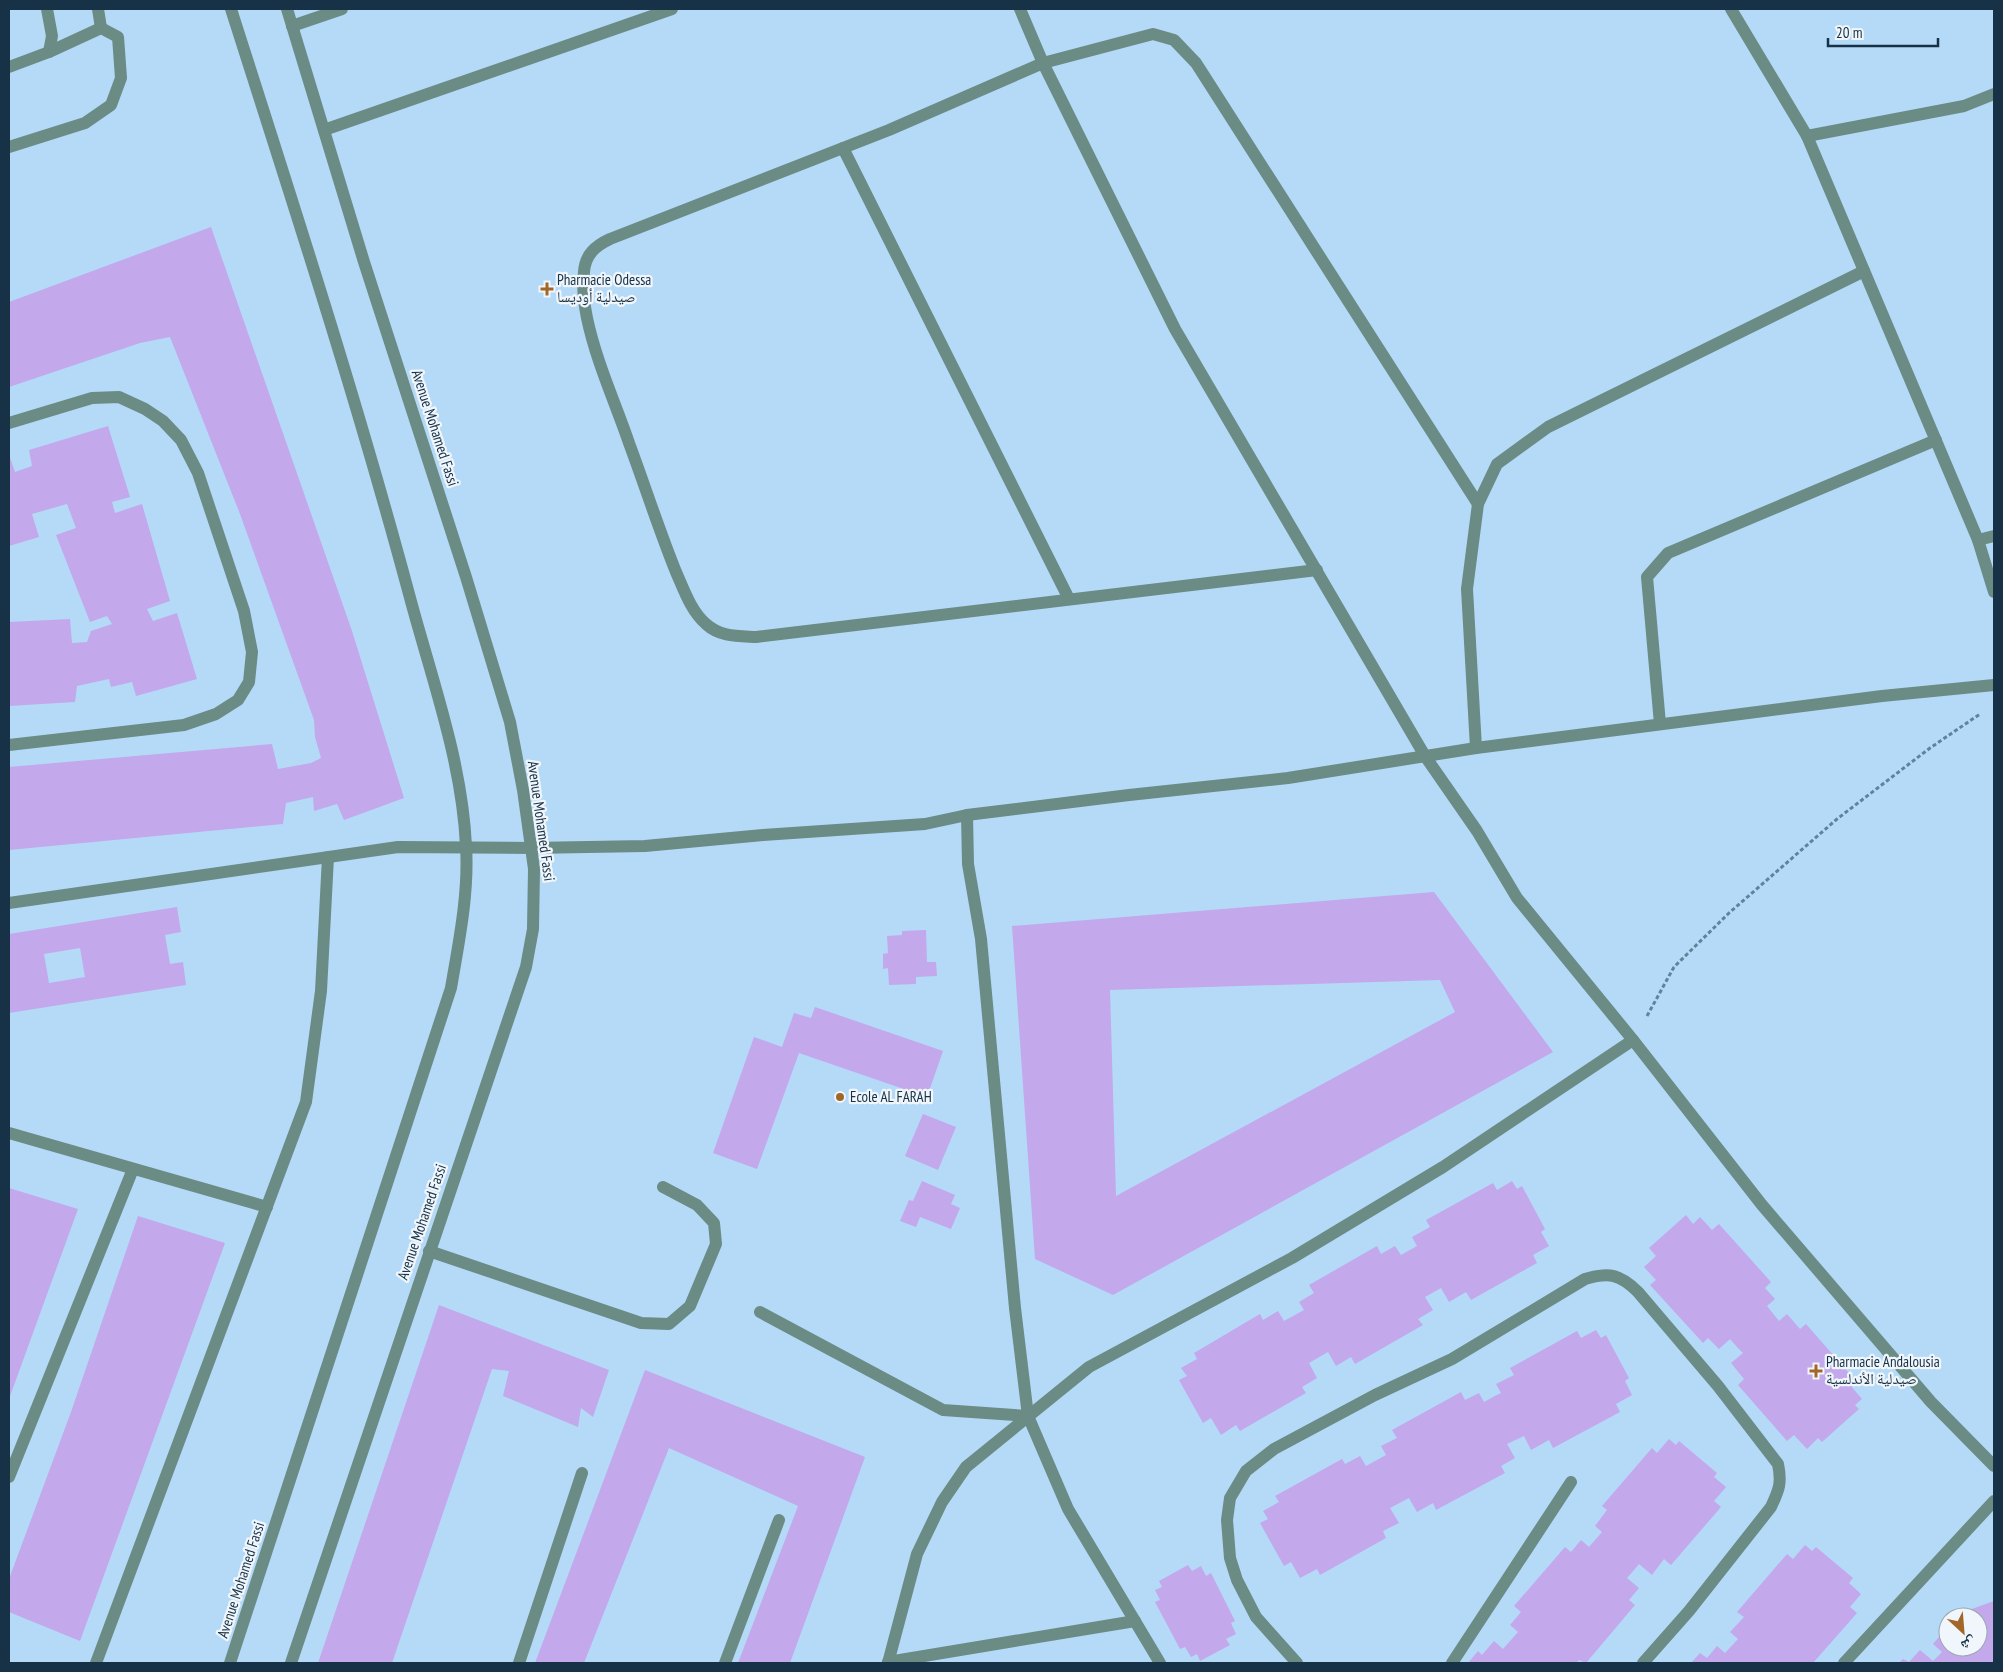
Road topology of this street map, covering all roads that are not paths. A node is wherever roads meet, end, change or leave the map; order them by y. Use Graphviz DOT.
graph roads {
  1 [pos="47,9"];
  2 [pos="98,9"];
  3 [pos="231,9"];
  4 [pos="287,9"];
  5 [pos="342,9"];
  6 [pos="672,9"];
  7 [pos="1020,9"];
  8 [pos="1731,9"];
  9 [pos="292,26"];
  10 [pos="102,28"];
  11 [pos="49,52"];
  12 [pos="1043,63"];
  13 [pos="9,67"];
  14 [pos="1994,94"];
  15 [pos="324,130"];
  16 [pos="1807,136"];
  17 [pos="9,147"];
  18 [pos="843,148"];
  19 [pos="1864,271"];
  20 [pos="9,423"];
  21 [pos="1936,440"];
  22 [pos="1478,504"];
  23 [pos="1994,536"];
  24 [pos="1978,540"];
  25 [pos="1317,570"];
  26 [pos="1994,592"];
  27 [pos="1069,600"];
  28 [pos="1994,685"];
  29 [pos="1660,724"];
  30 [pos="9,745"];
  31 [pos="1476,748"];
  32 [pos="1425,756"];
  33 [pos="967,815"];
  34 [pos="466,848"];
  35 [pos="531,848"];
  36 [pos="328,857"];
  37 [pos="9,903"];
  38 [pos="1633,1040"];
  39 [pos="9,1133"];
  40 [pos="133,1168"];
  41 [pos="663,1187"];
  42 [pos="267,1207"];
  43 [pos="429,1251"];
  44 [pos="760,1312"];
  45 [pos="1028,1416"];
  46 [pos="1994,1466"];
  47 [pos="582,1473"];
  48 [pos="9,1478"];
  49 [pos="1571,1482"];
  50 [pos="1994,1501"];
  51 [pos="779,1520"];
  52 [pos="1135,1621"];
  53 [pos="96,1663"];
  54 [pos="230,1663"];
  55 [pos="291,1663"];
  56 [pos="519,1663"];
  57 [pos="725,1663"];
  58 [pos="888,1663"];
  59 [pos="1160,1663"];
  60 [pos="1297,1663"];
  61 [pos="1452,1663"];
  62 [pos="1643,1663"];
  63 [pos="1844,1663"];
  1 -- 11 [label="street"];
  2 -- 10 [label="street"];
  3 -- 34 [label="street, Avenue Mohamed Fassi"];
  4 -- 9 [label="street, Avenue Mohamed Fassi"];
  5 -- 9 [label="street"];
  6 -- 15 [label="street"];
  7 -- 12 [label="street"];
  8 -- 16 [label="street"];
  9 -- 15 [label="street, Avenue Mohamed Fassi"];
  10 -- 11 [label="street"];
  10 -- 17 [label="street"];
  11 -- 13 [label="street"];
  12 -- 18 [label="street"];
  12 -- 22 [label="street"];
  12 -- 25 [label="street"];
  14 -- 16 [label="street"];
  15 -- 35 [label="street, Avenue Mohamed Fassi"];
  16 -- 19 [label="street"];
  18 -- 27 [label="street"];
  18 -- 27 [label="street"];
  19 -- 21 [label="street"];
  19 -- 22 [label="street"];
  20 -- 30 [label="street"];
  21 -- 24 [label="street"];
  21 -- 29 [label="street"];
  22 -- 31 [label="street"];
  23 -- 24 [label="street"];
  24 -- 26 [label="street"];
  25 -- 27 [label="street"];
  25 -- 32 [label="street"];
  28 -- 29 [label="street"];
  29 -- 31 [label="street"];
  31 -- 32 [label="street"];
  32 -- 33 [label="street"];
  32 -- 38 [label="street"];
  33 -- 35 [label="street"];
  33 -- 45 [label="street"];
  34 -- 35 [label="street"];
  34 -- 36 [label="street"];
  34 -- 54 [label="street, Avenue Mohamed Fassi"];
  35 -- 43 [label="street, Avenue Mohamed Fassi"];
  36 -- 37 [label="street"];
  36 -- 42 [label="street"];
  38 -- 45 [label="street"];
  38 -- 46 [label="street"];
  39 -- 40 [label="street"];
  40 -- 42 [label="street"];
  40 -- 48 [label="street"];
  41 -- 43 [label="street"];
  42 -- 53 [label="street"];
  43 -- 55 [label="street, Avenue Mohamed Fassi"];
  44 -- 45 [label="street"];
  45 -- 52 [label="street"];
  45 -- 58 [label="street"];
  47 -- 56 [label="street"];
  49 -- 61 [label="street"];
  50 -- 63 [label="street"];
  51 -- 57 [label="street"];
  52 -- 58 [label="street"];
  52 -- 59 [label="street"];
  60 -- 62 [label="street"];
}
